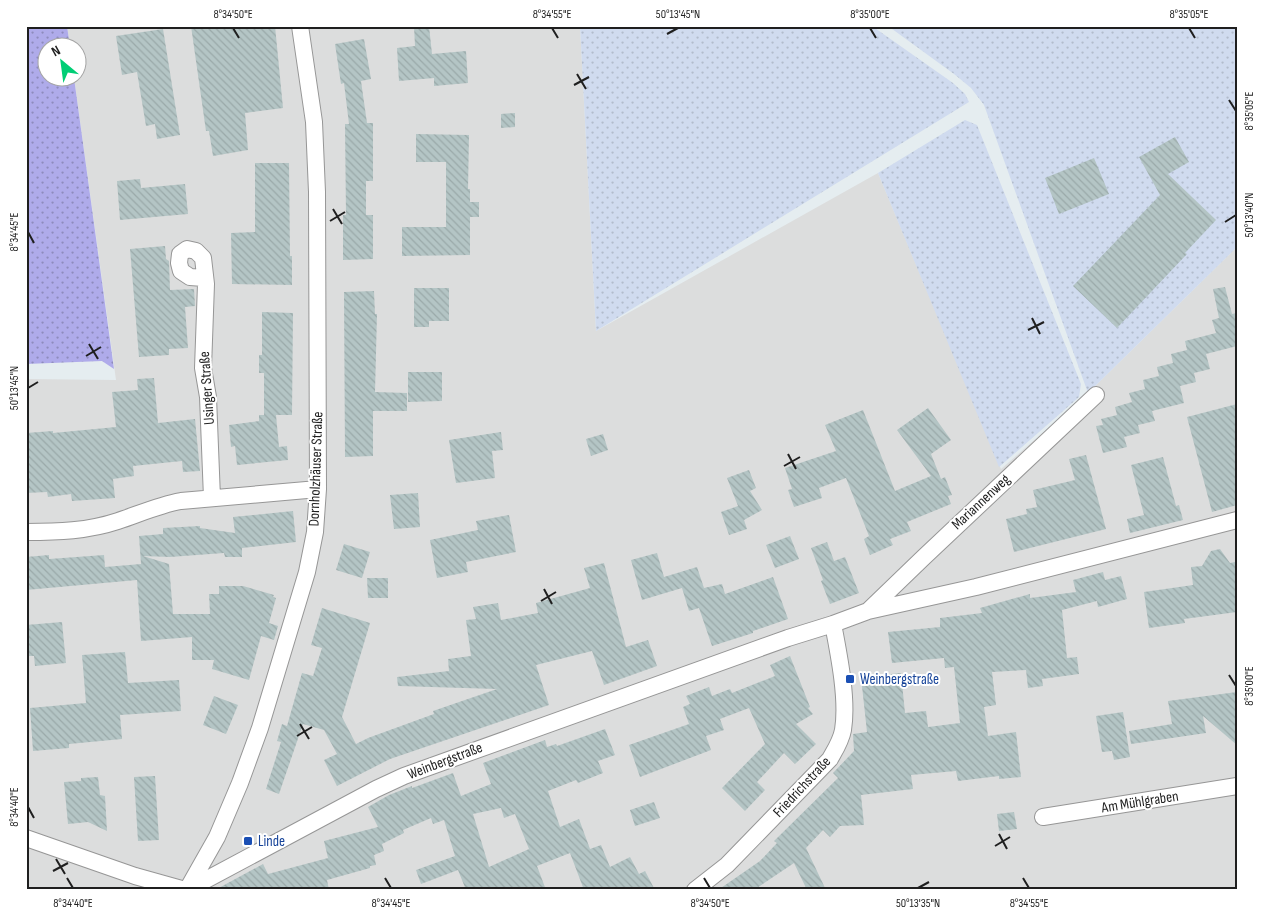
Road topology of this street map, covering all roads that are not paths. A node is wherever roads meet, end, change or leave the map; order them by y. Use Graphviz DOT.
graph roads {
  1 [pos="300,26"];
  2 [pos="204,278"];
  3 [pos="1096,395"];
  4 [pos="318,489"];
  5 [pos="212,498"];
  6 [pos="1237,520"];
  7 [pos="26,532"];
  8 [pos="868,611"];
  9 [pos="833,624"];
  10 [pos="1237,786"];
  11 [pos="1043,817"];
  12 [pos="26,838"];
  13 [pos="187,890"];
  14 [pos="695,890"];
  1 -- 4 [label="street, Dornholzhäuser Straße"];
  2 -- 5 [label="street, Usinger Straße"];
  3 -- 8 [label="street, Mariannenweg"];
  4 -- 5 [label="street"];
  4 -- 13 [label="street, Dornholzhäuser Straße"];
  5 -- 7 [label="street"];
  6 -- 8 [label="street, Weinbergstraße"];
  8 -- 9 [label="street, Weinbergstraße"];
  9 -- 13 [label="street, Weinbergstraße"];
  9 -- 14 [label="street, Friedrichstraße"];
  10 -- 11 [label="street, Am Mühlgraben"];
  12 -- 13 [label="street"];
}
